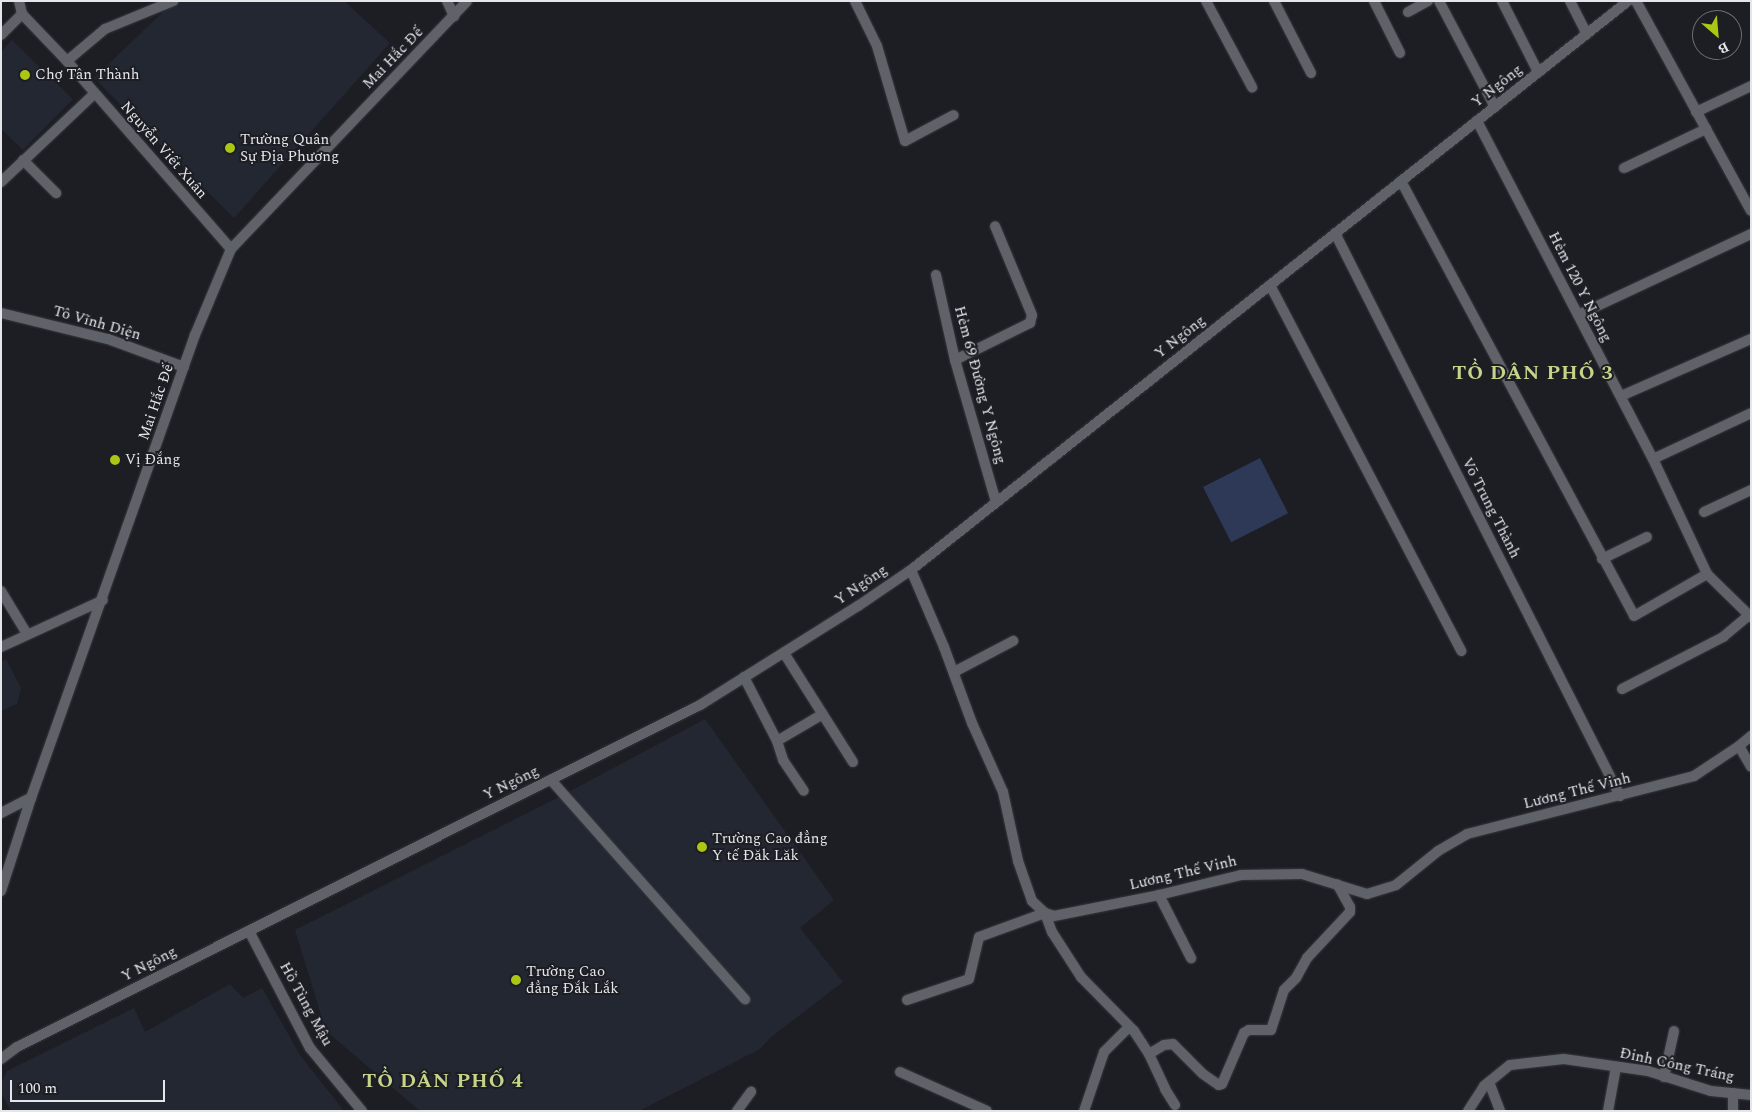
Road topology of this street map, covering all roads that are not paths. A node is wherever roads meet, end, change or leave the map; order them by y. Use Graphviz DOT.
graph roads {
  1 [pos="19,1"];
  2 [pos="173,1"];
  3 [pos="446,1"];
  4 [pos="467,1"];
  5 [pos="855,1"];
  6 [pos="1206,1"];
  7 [pos="1274,1"];
  8 [pos="1374,1"];
  9 [pos="1428,1"];
  10 [pos="1439,1"];
  11 [pos="1502,1"];
  12 [pos="1570,1"];
  13 [pos="1628,1"];
  14 [pos="1636,1"];
  15 [pos="1408,12"];
  16 [pos="22,14"];
  17 [pos="454,16"];
  18 [pos="1587,34"];
  19 [pos="1,35"];
  20 [pos="1400,53"];
  21 [pos="67,61"];
  22 [pos="1538,72"];
  23 [pos="1311,73"];
  24 [pos="1751,86"];
  25 [pos="1252,87"];
  26 [pos="95,93"];
  27 [pos="1495,107"];
  28 [pos="1696,112"];
  29 [pos="954,115"];
  30 [pos="1477,121"];
  31 [pos="1706,129"];
  32 [pos="23,160"];
  33 [pos="1624,168"];
  34 [pos="1401,181"];
  35 [pos="1,182"];
  36 [pos="56,193"];
  37 [pos="1751,211"];
  38 [pos="995,226"];
  39 [pos="1335,233"];
  40 [pos="1751,234"];
  41 [pos="230,249"];
  42 [pos="936,275"];
  43 [pos="1270,285"];
  44 [pos="1,313"];
  45 [pos="1578,315"];
  46 [pos="1751,339"];
  47 [pos="955,360"];
  48 [pos="184,367"];
  49 [pos="1620,396"];
  50 [pos="1751,413"];
  51 [pos="1653,459"];
  52 [pos="1751,490"];
  53 [pos="996,502"];
  54 [pos="1704,512"];
  55 [pos="1647,537"];
  56 [pos="1602,559"];
  57 [pos="911,570"];
  58 [pos="1707,574"];
  59 [pos="1,591"];
  60 [pos="103,600"];
  61 [pos="1750,616"];
  62 [pos="27,634"];
  63 [pos="1013,641"];
  64 [pos="1,647"];
  65 [pos="784,652"];
  66 [pos="1461,652"];
  67 [pos="954,672"];
  68 [pos="744,677"];
  69 [pos="1622,689"];
  70 [pos="823,714"];
  71 [pos="1751,736"];
  72 [pos="777,741"];
  73 [pos="1738,746"];
  74 [pos="853,762"];
  75 [pos="1751,767"];
  76 [pos="551,780"];
  77 [pos="804,791"];
  78 [pos="1620,796"];
  79 [pos="31,798"];
  80 [pos="1,813"];
  81 [pos="1337,884"];
  82 [pos="1,891"];
  83 [pos="1159,895"];
  84 [pos="1044,913"];
  85 [pos="249,931"];
  86 [pos="1191,958"];
  87 [pos="745,999"];
  88 [pos="907,1000"];
  89 [pos="1129,1027"];
  90 [pos="1674,1031"];
  91 [pos="17,1047"];
  92 [pos="1,1050"];
  93 [pos="1149,1054"];
  94 [pos="1,1059"];
  95 [pos="1616,1067"];
  96 [pos="900,1072"];
  97 [pos="1664,1077"];
  98 [pos="1489,1082"];
  99 [pos="751,1092"];
  100 [pos="1732,1093"];
  101 [pos="1751,1095"];
  102 [pos="1175,1105"];
  103 [pos="362,1111"];
  104 [pos="736,1111"];
  105 [pos="987,1111"];
  106 [pos="1084,1111"];
  107 [pos="1468,1111"];
  108 [pos="1500,1111"];
  109 [pos="1608,1111"];
  110 [pos="1733,1111"];
  1 -- 16 [label="street"];
  2 -- 21 [label="street"];
  3 -- 17 [label="street"];
  4 -- 17 [label="street, Mai Hắc Đế"];
  5 -- 29 [label="street"];
  6 -- 25 [label="street"];
  7 -- 23 [label="street"];
  8 -- 20 [label="street"];
  9 -- 15 [label="street"];
  10 -- 27 [label="street"];
  11 -- 22 [label="street"];
  12 -- 18 [label="street"];
  13 -- 18 [label="street, Y Ngông"];
  14 -- 28 [label="street"];
  16 -- 19 [label="street"];
  16 -- 21 [label="street, Nguyễn Viết Xuân"];
  17 -- 41 [label="street, Mai Hắc Đế"];
  18 -- 22 [label="street, Y Ngông"];
  21 -- 26 [label="street, Nguyễn Viết Xuân"];
  22 -- 27 [label="street, Y Ngông"];
  24 -- 28 [label="street"];
  26 -- 32 [label="street"];
  26 -- 41 [label="street, Nguyễn Viết Xuân"];
  27 -- 30 [label="street, Y Ngông"];
  28 -- 31 [label="street"];
  30 -- 34 [label="street, Y Ngông"];
  30 -- 45 [label="street, Hẻm 120 Y Ngông"];
  31 -- 33 [label="street"];
  31 -- 37 [label="street"];
  32 -- 35 [label="street"];
  32 -- 36 [label="street"];
  34 -- 39 [label="street, Y Ngông"];
  34 -- 56 [label="street"];
  38 -- 47 [label="street"];
  39 -- 43 [label="street, Y Ngông"];
  39 -- 78 [label="street, Võ Trung Thành"];
  40 -- 45 [label="street"];
  41 -- 48 [label="street, Mai Hắc Đế"];
  42 -- 47 [label="street, Hẻm 69 Đường Y Ngông"];
  43 -- 53 [label="street, Y Ngông"];
  43 -- 66 [label="street"];
  44 -- 48 [label="street, Tô Vĩnh Diện"];
  45 -- 49 [label="street, Hẻm 120 Y Ngông"];
  46 -- 49 [label="street"];
  47 -- 53 [label="street, Hẻm 69 Đường Y Ngông"];
  48 -- 60 [label="street, Mai Hắc Đế"];
  49 -- 51 [label="street, Hẻm 120 Y Ngông"];
  50 -- 51 [label="street"];
  51 -- 58 [label="street, Hẻm 120 Y Ngông"];
  52 -- 54 [label="street"];
  53 -- 57 [label="street, Y Ngông"];
  55 -- 56 [label="street"];
  56 -- 58 [label="street"];
  57 -- 65 [label="street, Y Ngông"];
  57 -- 67 [label="street"];
  58 -- 61 [label="street, Hẻm 120 Y Ngông"];
  59 -- 62 [label="street"];
  60 -- 62 [label="street"];
  60 -- 79 [label="street, Mai Hắc Đế"];
  61 -- 69 [label="street"];
  62 -- 64 [label="street"];
  63 -- 67 [label="street"];
  65 -- 68 [label="street, Y Ngông"];
  65 -- 70 [label="street"];
  67 -- 84 [label="street"];
  68 -- 72 [label="street"];
  68 -- 76 [label="street, Y Ngông"];
  70 -- 72 [label="street"];
  70 -- 74 [label="street"];
  71 -- 73 [label="street, Lương Thế Vinh"];
  72 -- 77 [label="street"];
  73 -- 75 [label="street"];
  73 -- 78 [label="street, Lương Thế Vinh"];
  76 -- 85 [label="street, Y Ngông"];
  76 -- 87 [label="street"];
  78 -- 81 [label="street, Lương Thế Vinh"];
  79 -- 80 [label="street"];
  79 -- 82 [label="street, Mai Hắc Đế"];
  81 -- 83 [label="street, Lương Thế Vinh"];
  81 -- 93 [label="street"];
  83 -- 84 [label="street, Lương Thế Vinh"];
  83 -- 86 [label="street"];
  84 -- 88 [label="street"];
  84 -- 89 [label="street"];
  85 -- 91 [label="street, Y Ngông"];
  85 -- 103 [label="street, Hồ Tùng Mậu"];
  89 -- 93 [label="street"];
  89 -- 106 [label="street"];
  90 -- 97 [label="street"];
  91 -- 92 [label="street, Y Ngông"];
  91 -- 94 [label="street, Y Ngông"];
  93 -- 102 [label="street"];
  95 -- 97 [label="street, Đinh Công Tráng"];
  95 -- 98 [label="street, Đinh Công Tráng"];
  95 -- 109 [label="street"];
  96 -- 105 [label="street"];
  97 -- 100 [label="street, Đinh Công Tráng"];
  98 -- 107 [label="street, Đinh Công Tráng"];
  98 -- 108 [label="street"];
  99 -- 104 [label="street"];
  100 -- 101 [label="street, Đinh Công Tráng"];
  100 -- 110 [label="street"];
}
